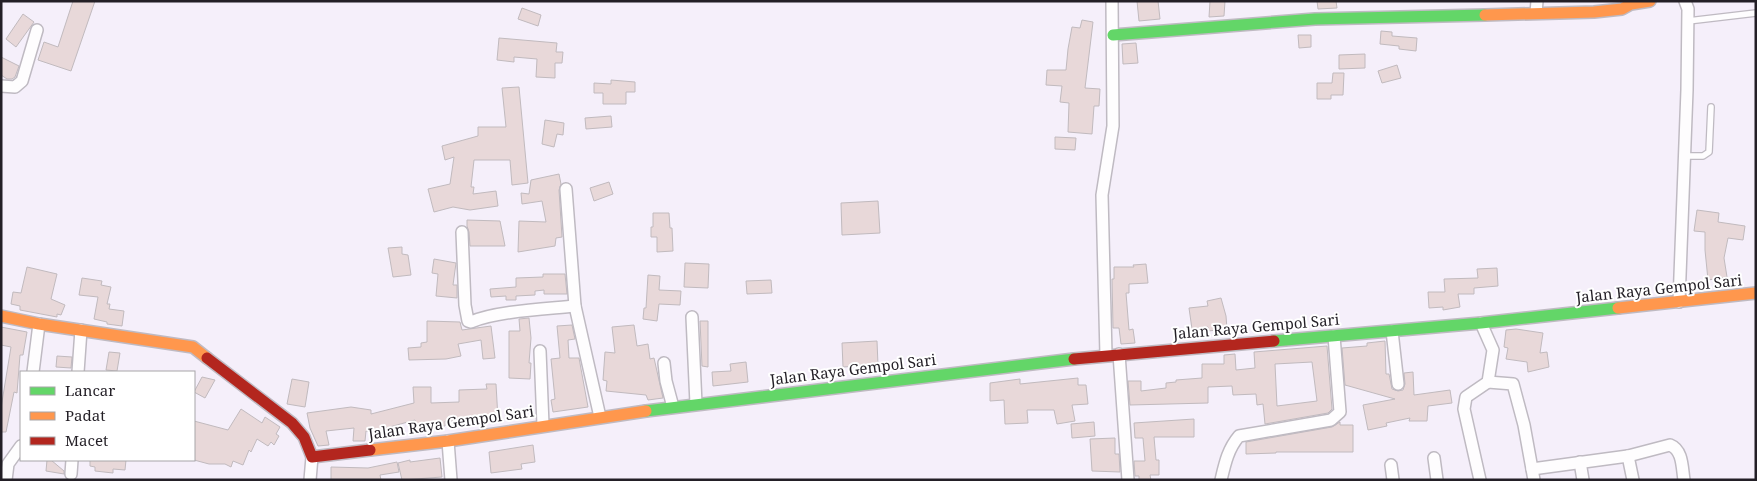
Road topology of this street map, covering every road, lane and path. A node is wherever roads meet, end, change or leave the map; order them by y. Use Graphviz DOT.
graph roads {
  1 [pos="1112,1"];
  2 [pos="1650,1"];
  3 [pos="1684,1"];
  4 [pos="1536,7"];
  5 [pos="1756,13"];
  6 [pos="1688,21"];
  7 [pos="37,30"];
  8 [pos="1113,35"];
  9 [pos="1,86"];
  10 [pos="1711,106"];
  11 [pos="1684,156"];
  12 [pos="566,188"];
  13 [pos="462,232"];
  14 [pos="1756,293"];
  15 [pos="1679,302"];
  16 [pos="575,306"];
  17 [pos="1,316"];
  18 [pos="692,317"];
  19 [pos="1481,323"];
  20 [pos="39,324"];
  21 [pos="81,330"];
  22 [pos="1392,331"];
  23 [pos="1334,336"];
  24 [pos="540,351"];
  25 [pos="1119,354"];
  26 [pos="1106,355"];
  27 [pos="664,363"];
  28 [pos="33,371"];
  29 [pos="78,371"];
  30 [pos="1488,382"];
  31 [pos="1398,384"];
  32 [pos="696,404"];
  33 [pos="673,407"];
  34 [pos="600,417"];
  35 [pos="543,425"];
  36 [pos="448,441"];
  37 [pos="20,447"];
  38 [pos="1628,456"];
  39 [pos="312,457"];
  40 [pos="1434,458"];
  41 [pos="72,461"];
  42 [pos="1580,462"];
  43 [pos="1391,465"];
  44 [pos="71,474"];
  45 [pos="1533,475"];
  46 [pos="6,480"];
  47 [pos="310,480"];
  48 [pos="451,480"];
  49 [pos="1128,480"];
  50 [pos="1221,480"];
  51 [pos="1393,480"];
  52 [pos="1437,480"];
  53 [pos="1480,480"];
  54 [pos="1584,480"];
  55 [pos="1633,480"];
  56 [pos="1684,480"];
  1 -- 8 [label="street"];
  2 -- 4 [label="street"];
  3 -- 6 [label="street"];
  4 -- 8 [label="street"];
  5 -- 6 [label="lane"];
  6 -- 11 [label="street"];
  7 -- 9 [label="street"];
  8 -- 26 [label="street"];
  10 -- 11 [label="lane"];
  11 -- 15 [label="street"];
  12 -- 16 [label="street"];
  13 -- 16 [label="street"];
  14 -- 15 [label="street, Jalan Raya Gempol Sari"];
  15 -- 19 [label="street, Jalan Raya Gempol Sari"];
  16 -- 34 [label="street"];
  17 -- 20 [label="street"];
  18 -- 32 [label="street"];
  19 -- 22 [label="street, Jalan Raya Gempol Sari"];
  19 -- 30 [label="street"];
  20 -- 21 [label="street"];
  20 -- 28 [label="street"];
  21 -- 29 [label="street"];
  21 -- 39 [label="street"];
  22 -- 23 [label="street, Jalan Raya Gempol Sari"];
  22 -- 31 [label="street"];
  23 -- 25 [label="street, Jalan Raya Gempol Sari"];
  23 -- 50 [label="street"];
  24 -- 35 [label="street"];
  25 -- 26 [label="street, Jalan Raya Gempol Sari"];
  25 -- 49 [label="street"];
  26 -- 32 [label="street, Jalan Raya Gempol Sari"];
  27 -- 33 [label="street"];
  30 -- 45 [label="street"];
  30 -- 53 [label="street"];
  32 -- 33 [label="street, Jalan Raya Gempol Sari"];
  33 -- 34 [label="street, Jalan Raya Gempol Sari"];
  34 -- 35 [label="street, Jalan Raya Gempol Sari"];
  35 -- 36 [label="street, Jalan Raya Gempol Sari"];
  36 -- 39 [label="street, Jalan Raya Gempol Sari"];
  36 -- 48 [label="street"];
  37 -- 46 [label="street"];
  38 -- 42 [label="street"];
  38 -- 55 [label="street"];
  38 -- 56 [label="street"];
  39 -- 47 [label="street"];
  40 -- 52 [label="street"];
  41 -- 44 [label="street"];
  42 -- 45 [label="street"];
  42 -- 54 [label="street"];
  43 -- 51 [label="street"];
}
